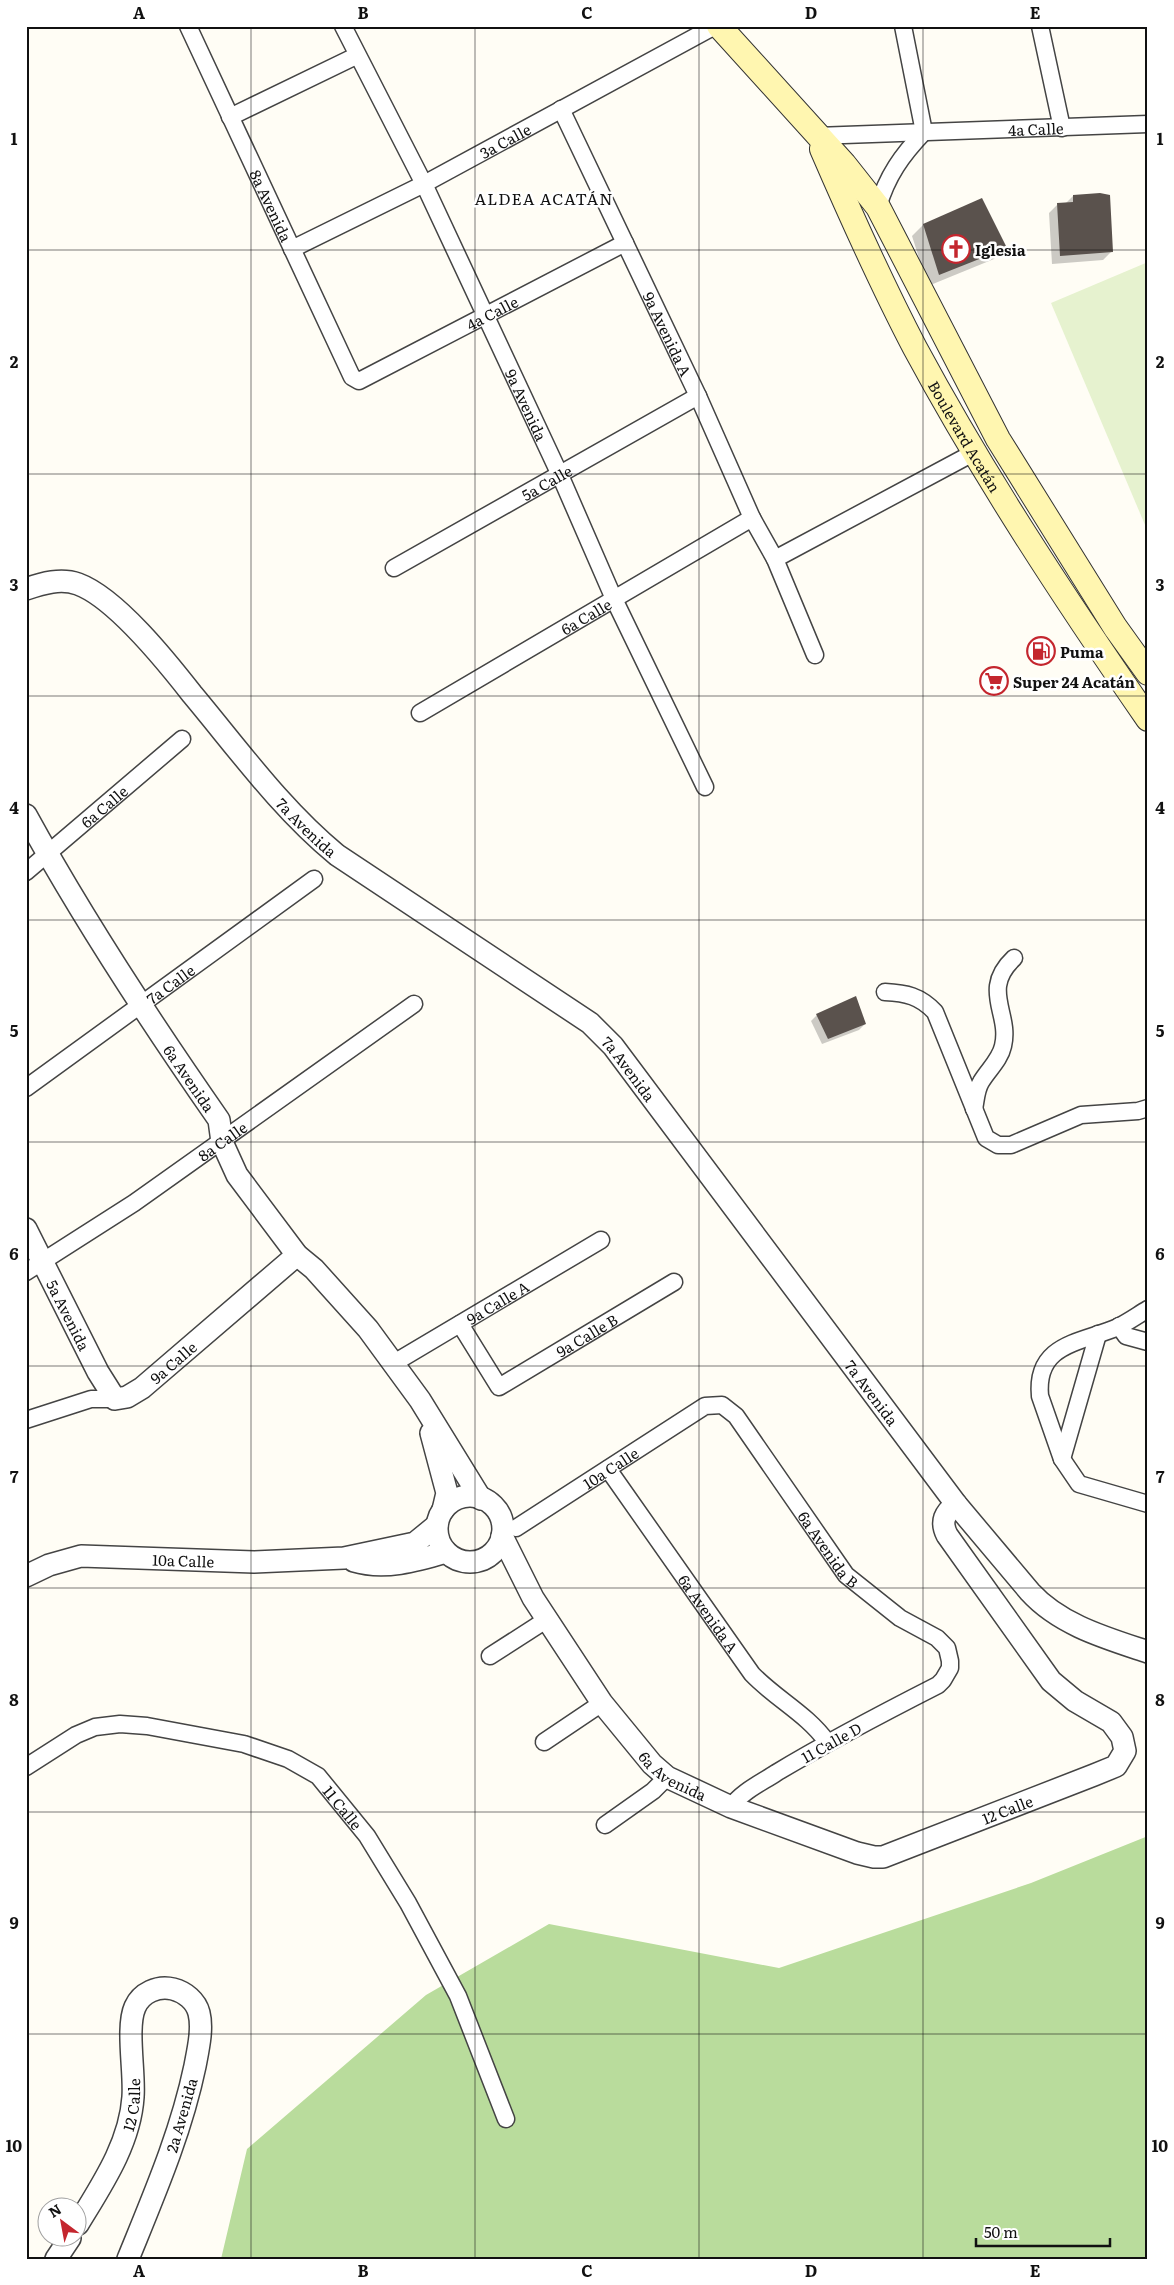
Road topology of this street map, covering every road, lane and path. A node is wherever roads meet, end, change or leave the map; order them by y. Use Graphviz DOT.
graph roads {
  1 [pos="188,26"];
  2 [pos="342,26"];
  3 [pos="717,26"];
  4 [pos="903,26"];
  5 [pos="1040,26"];
  6 [pos="356,56"];
  7 [pos="561,109"];
  8 [pos="230,116"];
  9 [pos="1148,124"];
  10 [pos="1062,128"];
  11 [pos="924,132"];
  12 [pos="816,136"];
  13 [pos="838,168"];
  14 [pos="424,184"];
  15 [pos="878,207"];
  16 [pos="625,243"];
  17 [pos="292,249"];
  18 [pos="486,316"];
  19 [pos="358,381"];
  20 [pos="698,396"];
  21 [pos="975,452"];
  22 [pos="560,475"];
  23 [pos="752,518"];
  24 [pos="775,559"];
  25 [pos="394,568"];
  26 [pos="26,589"];
  27 [pos="614,599"];
  28 [pos="815,655"];
  29 [pos="1145,664"];
  30 [pos="420,713"];
  31 [pos="1148,719"];
  32 [pos="182,739"];
  33 [pos="705,787"];
  34 [pos="26,815"];
  35 [pos="48,855"];
  36 [pos="26,872"];
  37 [pos="314,879"];
  38 [pos="1014,958"];
  39 [pos="885,992"];
  40 [pos="414,1004"];
  41 [pos="139,1005"];
  42 [pos="26,1088"];
  43 [pos="1148,1108"];
  44 [pos="974,1109"];
  45 [pos="222,1142"];
  46 [pos="26,1229"];
  47 [pos="601,1240"];
  48 [pos="297,1254"];
  49 [pos="34,1266"];
  50 [pos="674,1282"];
  51 [pos="1148,1309"];
  52 [pos="460,1324"];
  53 [pos="1118,1326"];
  54 [pos="1098,1334"];
  55 [pos="1148,1342"];
  56 [pos="394,1363"];
  57 [pos="116,1399"];
  58 [pos="420,1400"];
  59 [pos="705,1406"];
  60 [pos="26,1420"];
  61 [pos="1062,1459"];
  62 [pos="608,1469"];
  63 [pos="481,1498"];
  64 [pos="956,1504"];
  65 [pos="1148,1504"];
  66 [pos="440,1518"];
  67 [pos="509,1532"];
  68 [pos="446,1552"];
  69 [pos="344,1558"];
  70 [pos="482,1560"];
  71 [pos="26,1576"];
  72 [pos="533,1598"];
  73 [pos="546,1620"];
  74 [pos="1148,1652"];
  75 [pos="490,1656"];
  76 [pos="938,1684"];
  77 [pos="602,1703"];
  78 [pos="544,1742"];
  79 [pos="827,1742"];
  80 [pos="26,1767"];
  81 [pos="667,1777"];
  82 [pos="731,1807"];
  83 [pos="605,1825"];
  84 [pos="883,1856"];
  85 [pos="163,1988"];
  86 [pos="506,2119"];
  87 [pos="88,2207"];
  88 [pos="63,2248"];
  89 [pos="56,2259"];
  90 [pos="128,2259"];
  1 -- 8 [label="street, 8a Avenida"];
  2 -- 6 [label="street, 9a Avenida"];
  3 -- 7 [label="street, 3a Calle"];
  3 -- 12 [label="main road, Boulevard Acatán"];
  4 -- 11 [label="street"];
  5 -- 10 [label="street"];
  6 -- 8 [label="street"];
  6 -- 14 [label="street, 9a Avenida"];
  7 -- 14 [label="street, 3a Calle"];
  7 -- 16 [label="street, 9a Avenida A"];
  8 -- 17 [label="street, 8a Avenida"];
  9 -- 10 [label="street, 4a Calle"];
  10 -- 11 [label="street, 4a Calle"];
  11 -- 12 [label="street, 4a Calle"];
  11 -- 15 [label="street"];
  12 -- 13 [label="main road, Boulevard Acatán"];
  13 -- 15 [label="main road, Boulevard Acatán"];
  13 -- 21 [label="main road, Boulevard Acatán"];
  14 -- 17 [label="street, 3a Calle"];
  14 -- 18 [label="street, 9a Avenida"];
  15 -- 29 [label="main road, Boulevard Acatán"];
  16 -- 18 [label="street, 4a Calle"];
  16 -- 20 [label="street, 9a Avenida A"];
  17 -- 19 [label="street, 8a Avenida"];
  18 -- 19 [label="street, 4a Calle"];
  18 -- 22 [label="street, 9a Avenida"];
  20 -- 22 [label="street, 5a Calle"];
  20 -- 23 [label="street, 9a Avenida A"];
  21 -- 24 [label="street"];
  21 -- 31 [label="main road, Boulevard Acatán"];
  22 -- 25 [label="street, 5a Calle"];
  22 -- 27 [label="street, 9a Avenida"];
  23 -- 24 [label="street, 9a Avenida A"];
  23 -- 27 [label="street, 6a Calle"];
  24 -- 28 [label="street"];
  26 -- 64 [label="street, 7a Avenida"];
  27 -- 30 [label="street, 6a Calle"];
  27 -- 33 [label="street, 9a Avenida"];
  32 -- 35 [label="street, 6a Calle"];
  34 -- 35 [label="street, 6a Avenida"];
  35 -- 36 [label="street, 6a Calle"];
  35 -- 41 [label="street, 6a Avenida"];
  37 -- 41 [label="street, 7a Calle"];
  38 -- 44 [label="street"];
  39 -- 44 [label="street"];
  40 -- 45 [label="street, 8a Calle"];
  41 -- 42 [label="street, 7a Calle"];
  41 -- 45 [label="street, 6a Avenida"];
  43 -- 44 [label="street"];
  45 -- 48 [label="street, 6a Avenida"];
  45 -- 49 [label="street, 8a Calle"];
  46 -- 49 [label="street, 5a Avenida"];
  47 -- 52 [label="street, 9a Calle A"];
  48 -- 56 [label="street, 6a Avenida"];
  48 -- 57 [label="street, 9a Calle"];
  49 -- 57 [label="street, 5a Avenida"];
  50 -- 52 [label="street, 9a Calle B"];
  51 -- 53 [label="street"];
  52 -- 56 [label="street, 9a Calle A"];
  53 -- 54 [label="street"];
  53 -- 55 [label="street"];
  54 -- 61 [label="street"];
  54 -- 61 [label="street"];
  56 -- 58 [label="street, 6a Avenida"];
  57 -- 60 [label="street, 9a Calle"];
  58 -- 63 [label="street, 6a Avenida"];
  58 -- 66 [label="street, 6a Avenida"];
  59 -- 62 [label="street, 10a Calle"];
  59 -- 76 [label="street, 6a Avenida B"];
  61 -- 65 [label="street"];
  62 -- 67 [label="street, 10a Calle"];
  62 -- 79 [label="street, 6a Avenida A"];
  63 -- 66 [label="street"];
  63 -- 67 [label="street"];
  64 -- 74 [label="street, 7a Avenida"];
  64 -- 84 [label="street, 12 Calle"];
  66 -- 68 [label="street"];
  66 -- 69 [label="street, 10a Calle"];
  67 -- 70 [label="street"];
  67 -- 72 [label="street, 6a Avenida"];
  68 -- 69 [label="street, 10a Calle"];
  68 -- 70 [label="street"];
  69 -- 71 [label="street, 10a Calle"];
  70 -- 72 [label="street, 6a Avenida"];
  72 -- 73 [label="street, 6a Avenida"];
  73 -- 75 [label="street"];
  73 -- 77 [label="street, 6a Avenida"];
  76 -- 79 [label="street, 11 Calle D"];
  77 -- 78 [label="street"];
  77 -- 81 [label="street, 6a Avenida"];
  79 -- 82 [label="street, 11 Calle D"];
  80 -- 86 [label="street, 11 Calle"];
  81 -- 82 [label="street, 6a Avenida"];
  81 -- 83 [label="street"];
  82 -- 84 [label="street, 6a Avenida"];
  85 -- 87 [label="street, 12 Calle"];
  85 -- 90 [label="street, 2a Avenida"];
  88 -- 89 [label="street"];
}
